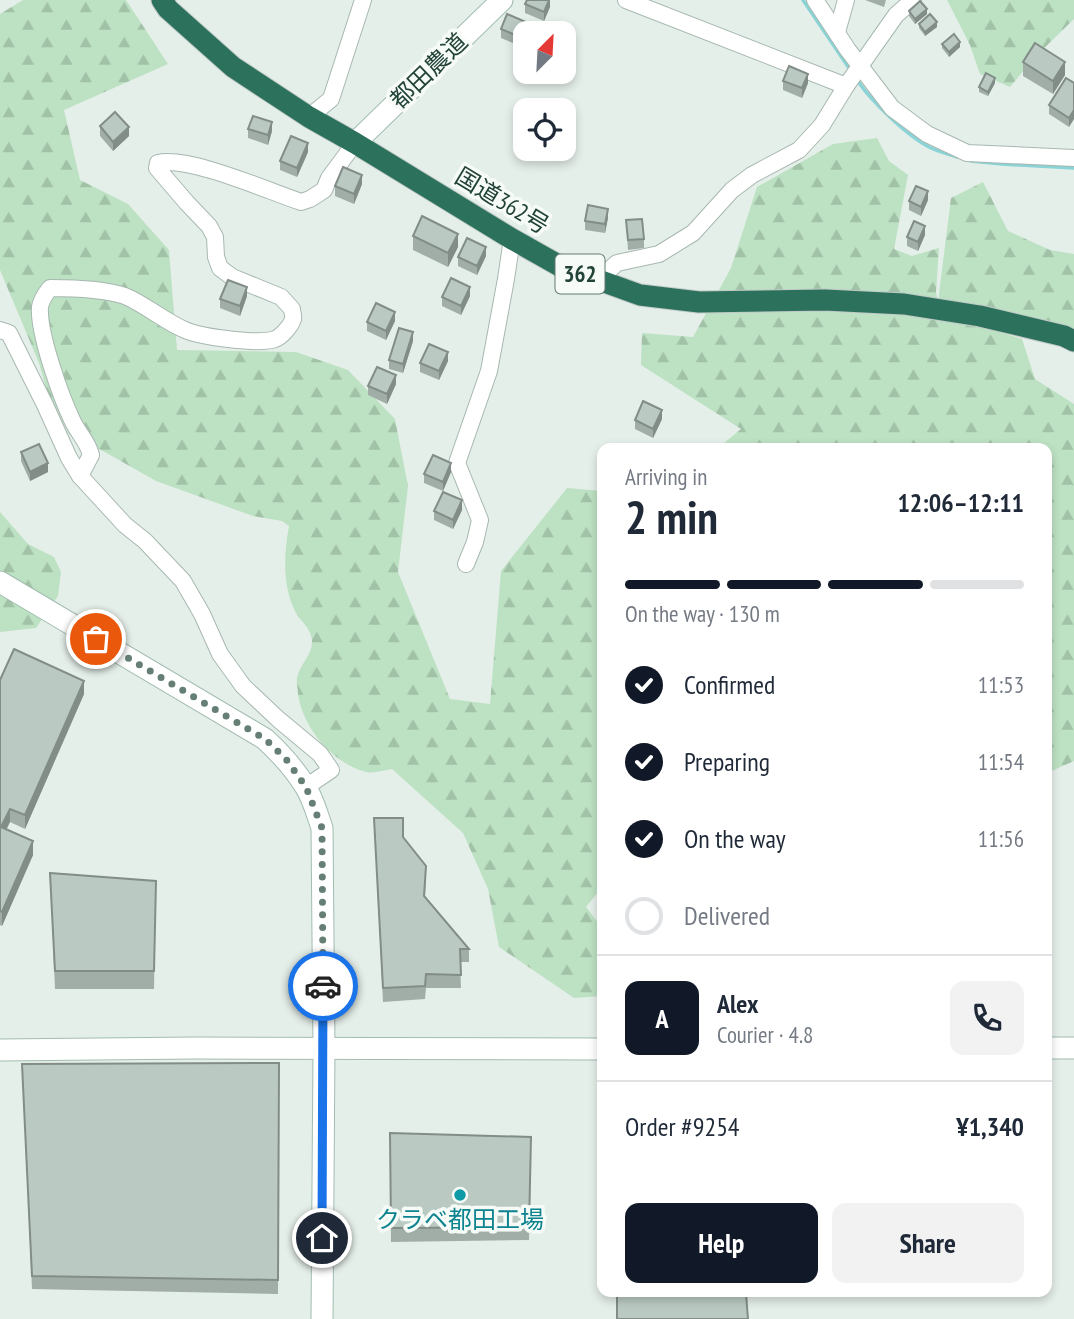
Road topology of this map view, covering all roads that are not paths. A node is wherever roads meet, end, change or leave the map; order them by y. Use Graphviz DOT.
graph roads {
  1 [pos="162,0"];
  2 [pos="363,0"];
  3 [pos="502,0"];
  4 [pos="626,0"];
  5 [pos="815,0"];
  6 [pos="846,0"];
  7 [pos="913,0"];
  8 [pos="837,32"];
  9 [pos="854,76"];
  10 [pos="309,117"];
  11 [pos="355,143"];
  12 [pos="1074,158"];
  13 [pos="512,239"];
  14 [pos="598,281"];
  15 [pos="0,330"];
  16 [pos="1074,341"];
  17 [pos="80,476"];
  18 [pos="466,564"];
  19 [pos="0,582"];
  20 [pos="306,787"];
  21 [pos="1052,1048"];
  22 [pos="1074,1048"];
  23 [pos="0,1049"];
  24 [pos="324,1049"];
  25 [pos="597,1049"];
  26 [pos="322,1319"];
  1 -- 10 [label="highway, 国道362号 / 362"];
  2 -- 10 [label="street"];
  3 -- 11 [label="street, 都田農道"];
  4 -- 9 [label="street"];
  5 -- 8 [label="street"];
  6 -- 8 [label="street"];
  7 -- 9 [label="street"];
  8 -- 9 [label="street"];
  9 -- 12 [label="street"];
  9 -- 14 [label="street"];
  10 -- 11 [label="highway, 国道362号 / 362"];
  11 -- 13 [label="highway, 国道362号 / 362"];
  11 -- 17 [label="street"];
  13 -- 14 [label="highway, 国道362号 / 362"];
  13 -- 18 [label="street"];
  14 -- 16 [label="highway, 国道362号 / 362"];
  15 -- 17 [label="street"];
  17 -- 20 [label="street"];
  19 -- 20 [label="street"];
  20 -- 24 [label="street"];
  21 -- 22 [label="street"];
  23 -- 24 [label="street"];
  24 -- 25 [label="street"];
  24 -- 26 [label="street"];
}
